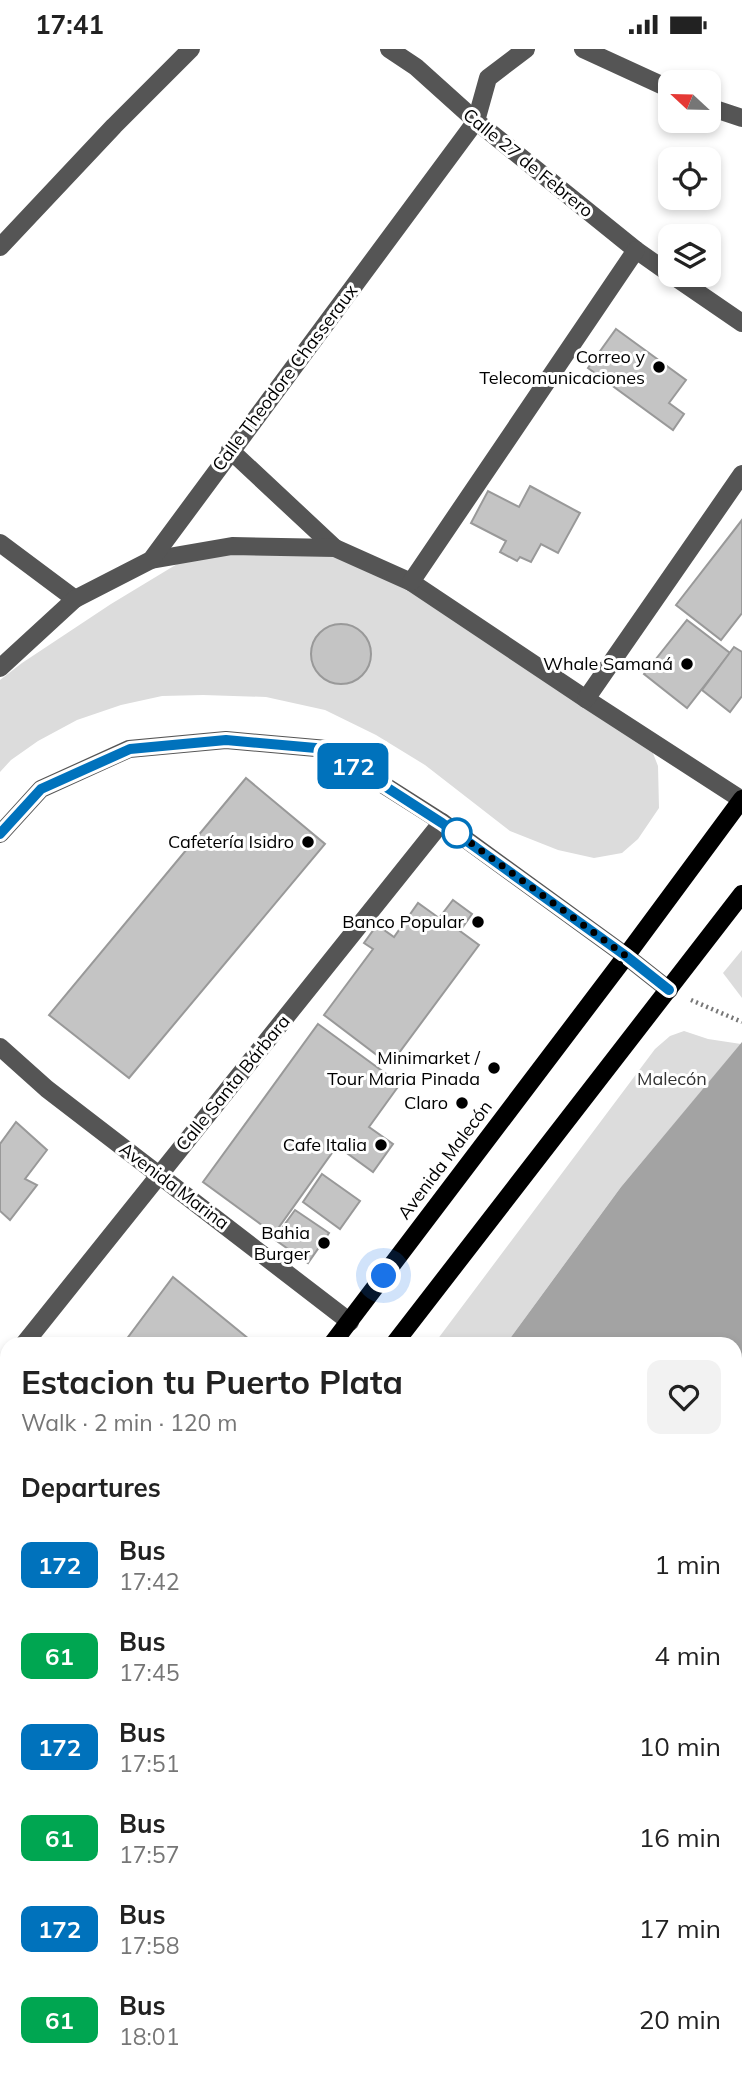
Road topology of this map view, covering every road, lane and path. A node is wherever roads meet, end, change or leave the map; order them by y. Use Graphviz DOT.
graph roads {
  1 [pos="191,49"];
  2 [pos="389,49"];
  3 [pos="526,49"];
  4 [pos="583,49"];
  5 [pos="658,83"];
  6 [pos="721,111"];
  7 [pos="742,118"];
  8 [pos="476,121"];
  9 [pos="0,247"];
  10 [pos="636,250"];
  11 [pos="658,265"];
  12 [pos="690,287"];
  13 [pos="742,323"];
  14 [pos="230,450"];
  15 [pos="742,474"];
  16 [pos="0,543"];
  17 [pos="335,548"];
  18 [pos="151,559"];
  19 [pos="411,582"];
  20 [pos="75,599"];
  21 [pos="0,668"];
  22 [pos="586,699"];
  23 [pos="742,800"];
  24 [pos="442,823"];
  25 [pos="0,834"];
  26 [pos="742,894"];
  27 [pos="626,956"];
  28 [pos="669,990"];
  29 [pos="742,1022"];
  30 [pos="0,1047"];
  31 [pos="160,1175"];
  32 [pos="350,1322"];
  33 [pos="30,1337"];
  34 [pos="338,1337"];
  35 [pos="399,1337"];
  1 -- 9 [label="street"];
  2 -- 8 [label="street, Calle 27 de Febrero"];
  3 -- 8 [label="street, Calle Theodore Chasseraux"];
  4 -- 5 [label="street"];
  6 -- 7 [label="street"];
  8 -- 10 [label="street, Calle 27 de Febrero"];
  8 -- 14 [label="street, Calle Theodore Chasseraux"];
  10 -- 11 [label="street, Calle 27 de Febrero"];
  10 -- 19 [label="street"];
  12 -- 13 [label="street, Calle 27 de Febrero"];
  14 -- 17 [label="street"];
  14 -- 18 [label="street, Calle Theodore Chasseraux"];
  15 -- 22 [label="street"];
  16 -- 20 [label="street"];
  17 -- 18 [label="street"];
  17 -- 19 [label="street"];
  18 -- 20 [label="street, Calle Theodore Chasseraux"];
  19 -- 22 [label="street"];
  20 -- 21 [label="street, Calle Theodore Chasseraux"];
  22 -- 23 [label="street"];
  23 -- 27 [label="main road, Avenida Malecón"];
  24 -- 25 [label="street"];
  24 -- 27 [label="street"];
  24 -- 31 [label="street, Calle Santa Bárbara"];
  26 -- 28 [label="main road"];
  27 -- 28 [label="street"];
  27 -- 32 [label="main road, Avenida Malecón"];
  28 -- 29 [label="path"];
  28 -- 35 [label="main road"];
  30 -- 31 [label="street, Avenida Marina"];
  31 -- 32 [label="street, Avenida Marina"];
  31 -- 33 [label="street, Calle Santa Bárbara"];
  32 -- 34 [label="main road, Avenida Malecón"];
}
